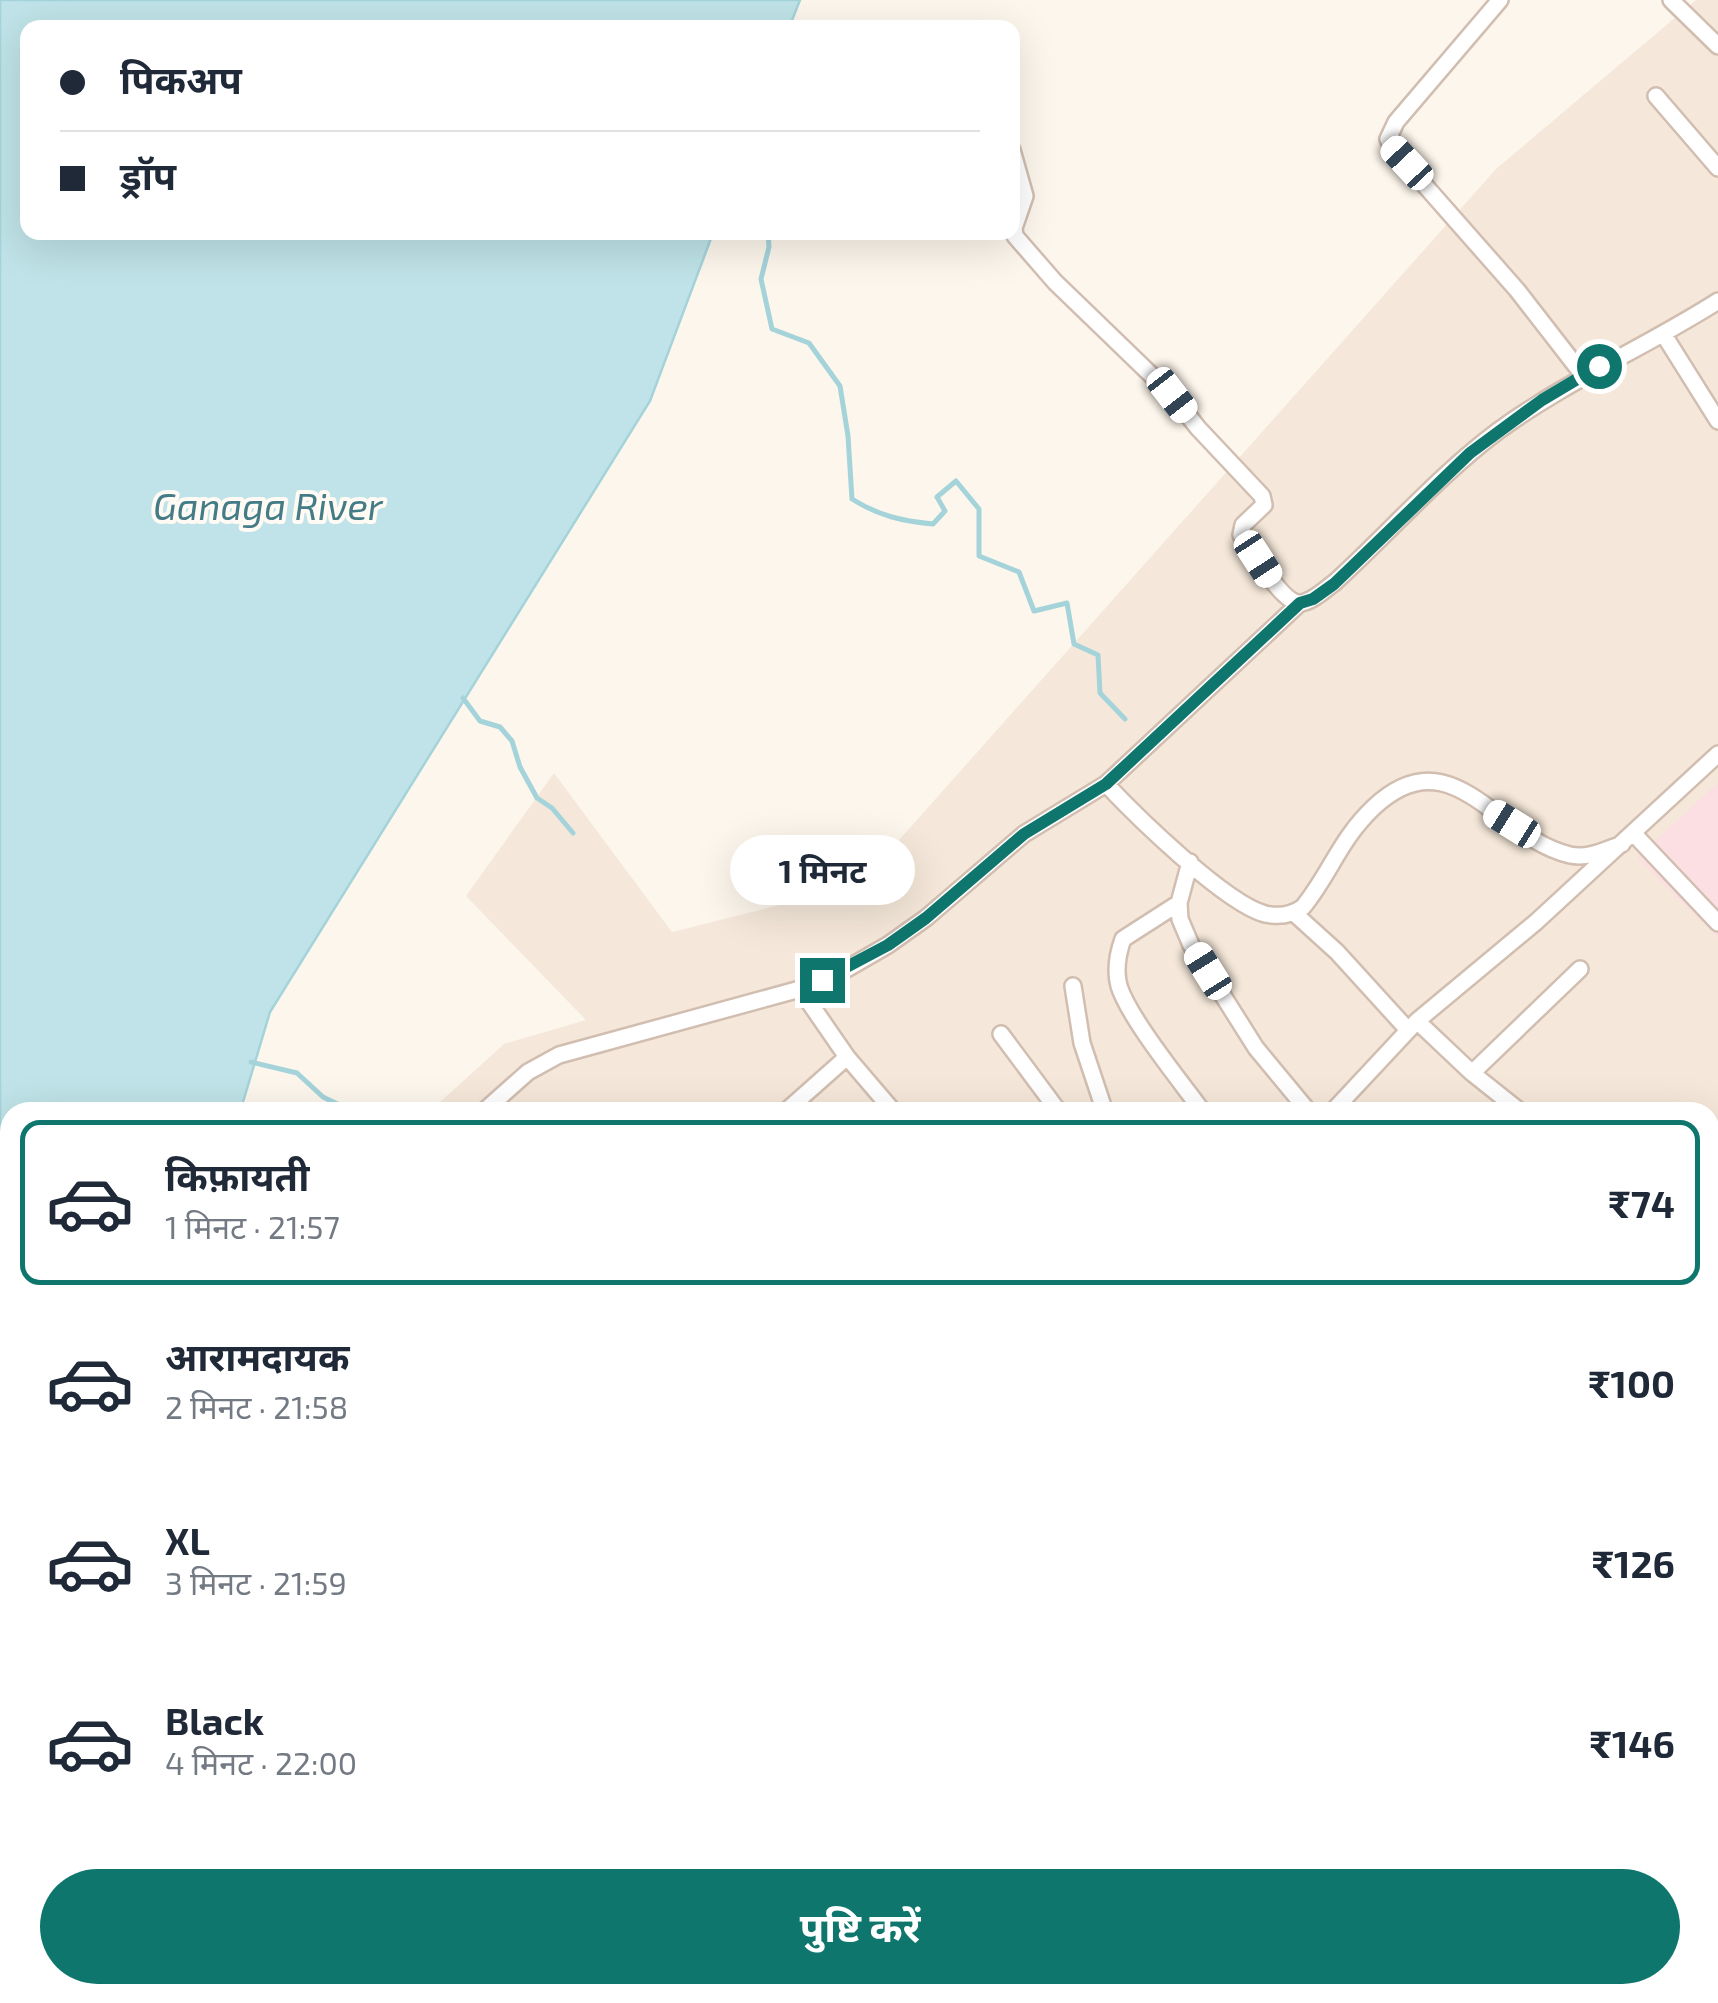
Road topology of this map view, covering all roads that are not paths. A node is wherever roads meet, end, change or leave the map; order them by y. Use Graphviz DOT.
graph roads {
  1 [pos="1500,0"];
  2 [pos="1671,0"];
  3 [pos="1718,46"];
  4 [pos="1656,96"];
  5 [pos="1718,168"];
  6 [pos="1020,181"];
  7 [pos="1020,209"];
  8 [pos="1018,240"];
  9 [pos="1718,302"];
  10 [pos="1664,335"];
  11 [pos="1583,376"];
  12 [pos="1718,421"];
  13 [pos="1300,603"];
  14 [pos="1718,754"];
  15 [pos="1106,784"];
  16 [pos="1628,839"];
  17 [pos="1190,862"];
  18 [pos="1179,902"];
  19 [pos="1294,914"];
  20 [pos="1718,923"];
  21 [pos="1580,970"];
  22 [pos="1073,986"];
  23 [pos="800,988"];
  24 [pos="1413,1026"];
  25 [pos="1002,1034"];
  26 [pos="846,1056"];
  27 [pos="1472,1073"];
  28 [pos="494,1102"];
  29 [pos="796,1102"];
  30 [pos="885,1102"];
  31 [pos="1052,1102"];
  32 [pos="1102,1102"];
  33 [pos="1195,1102"];
  34 [pos="1301,1102"];
  35 [pos="1341,1102"];
  36 [pos="1508,1102"];
  1 -- 11 [label="street"];
  2 -- 3 [label="street"];
  4 -- 5 [label="street"];
  6 -- 7 [label="street"];
  8 -- 13 [label="street"];
  9 -- 10 [label="street"];
  10 -- 11 [label="street"];
  10 -- 12 [label="street"];
  11 -- 13 [label="street"];
  13 -- 15 [label="street"];
  14 -- 16 [label="street"];
  15 -- 17 [label="street"];
  15 -- 23 [label="street"];
  16 -- 19 [label="street"];
  16 -- 20 [label="street"];
  16 -- 24 [label="street"];
  17 -- 18 [label="street"];
  17 -- 19 [label="street"];
  18 -- 33 [label="street"];
  18 -- 34 [label="street"];
  19 -- 24 [label="street"];
  21 -- 27 [label="street"];
  22 -- 32 [label="street"];
  23 -- 26 [label="street"];
  23 -- 28 [label="street"];
  24 -- 27 [label="street"];
  24 -- 35 [label="street"];
  25 -- 31 [label="street"];
  26 -- 29 [label="street"];
  26 -- 30 [label="street"];
  27 -- 36 [label="street"];
}
